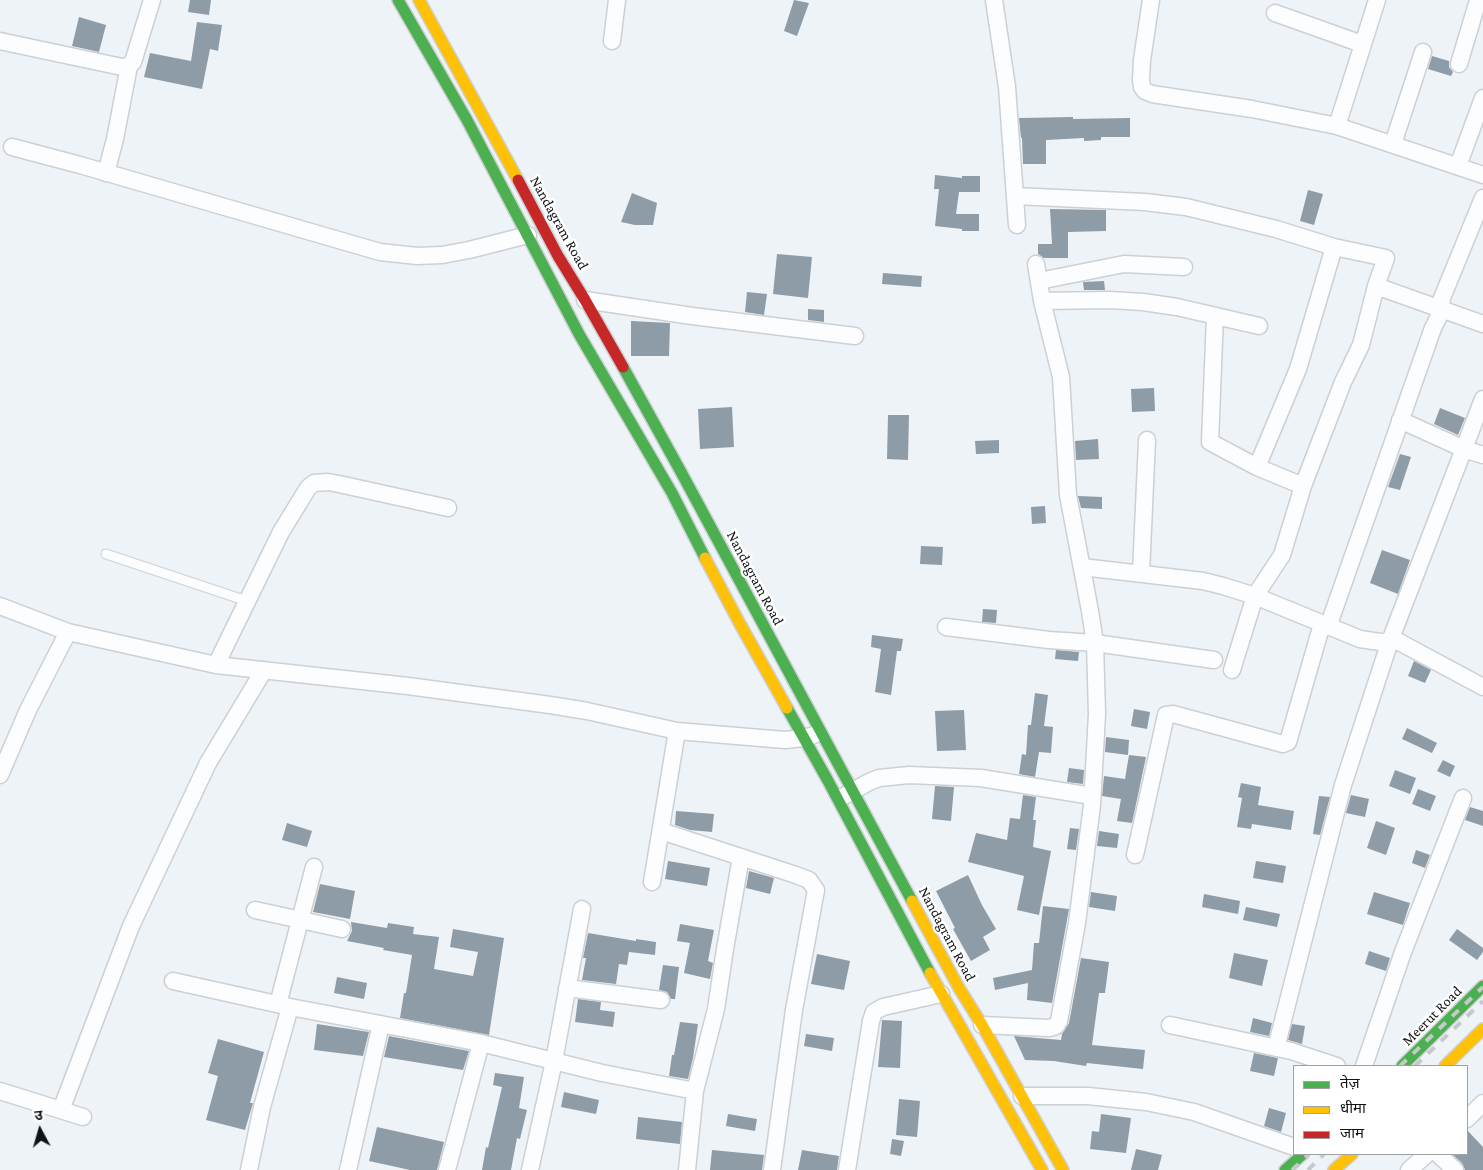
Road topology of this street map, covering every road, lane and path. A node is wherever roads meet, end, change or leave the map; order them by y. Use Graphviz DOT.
graph roads {
  1 [pos="152,0"];
  2 [pos="398,0"];
  3 [pos="419,0"];
  4 [pos="617,0"];
  5 [pos="994,0"];
  6 [pos="1151,0"];
  7 [pos="1377,0"];
  8 [pos="1478,0"];
  9 [pos="1275,13"];
  10 [pos="432,24"];
  11 [pos="416,32"];
  12 [pos="612,40"];
  13 [pos="0,41"];
  14 [pos="1362,44"];
  15 [pos="1423,52"];
  16 [pos="1459,64"];
  17 [pos="129,66"];
  18 [pos="1483,98"];
  19 [pos="1337,126"];
  20 [pos="492,132"];
  21 [pos="478,140"];
  22 [pos="1393,144"];
  23 [pos="12,147"];
  24 [pos="1458,166"];
  25 [pos="106,173"];
  26 [pos="1483,175"];
  27 [pos="1015,196"];
  28 [pos="1483,198"];
  29 [pos="1017,224"];
  30 [pos="528,235"];
  31 [pos="1334,247"];
  32 [pos="1036,264"];
  33 [pos="1184,267"];
  34 [pos="1039,281"];
  35 [pos="1376,286"];
  36 [pos="586,300"];
  37 [pos="1042,300"];
  38 [pos="1441,309"];
  39 [pos="1215,316"];
  40 [pos="1483,324"];
  41 [pos="1259,326"];
  42 [pos="855,336"];
  43 [pos="1483,399"];
  44 [pos="642,402"];
  45 [pos="624,412"];
  46 [pos="1400,420"];
  47 [pos="1148,440"];
  48 [pos="1464,448"];
  49 [pos="1483,455"];
  50 [pos="1257,467"];
  51 [pos="1303,486"];
  52 [pos="448,508"];
  53 [pos="106,554"];
  54 [pos="1082,567"];
  55 [pos="1141,573"];
  56 [pos="1255,596"];
  57 [pos="247,601"];
  58 [pos="0,606"];
  59 [pos="1325,626"];
  60 [pos="946,627"];
  61 [pos="68,632"];
  62 [pos="1390,641"];
  63 [pos="1095,643"];
  64 [pos="1214,660"];
  65 [pos="216,665"];
  66 [pos="264,670"];
  67 [pos="1232,670"];
  68 [pos="1483,686"];
  69 [pos="677,731"];
  70 [pos="820,733"];
  71 [pos="804,738"];
  72 [pos="0,775"];
  73 [pos="854,791"];
  74 [pos="1092,796"];
  75 [pos="1463,798"];
  76 [pos="838,800"];
  77 [pos="661,831"];
  78 [pos="1135,855"];
  79 [pos="741,857"];
  80 [pos="314,867"];
  81 [pos="652,882"];
  82 [pos="582,909"];
  83 [pos="255,910"];
  84 [pos="300,921"];
  85 [pos="342,929"];
  86 [pos="173,981"];
  87 [pos="1483,986"];
  88 [pos="568,988"];
  89 [pos="941,994"];
  90 [pos="661,1000"];
  91 [pos="284,1005"];
  92 [pos="381,1024"];
  93 [pos="982,1025"];
  94 [pos="1170,1025"];
  95 [pos="1483,1029"];
  96 [pos="481,1043"];
  97 [pos="1276,1048"];
  98 [pos="554,1061"];
  99 [pos="1334,1065"];
  100 [pos="1364,1065"];
  101 [pos="1403,1065"];
  102 [pos="1445,1065"];
  103 [pos="694,1091"];
  104 [pos="0,1092"];
  105 [pos="1022,1096"];
  106 [pos="1483,1103"];
  107 [pos="61,1110"];
  108 [pos="83,1117"];
  109 [pos="1468,1117"];
  110 [pos="1293,1147"];
  111 [pos="1302,1155"];
  112 [pos="1351,1155"];
  113 [pos="1426,1155"];
  114 [pos="1439,1155"];
  115 [pos="249,1170"];
  116 [pos="348,1170"];
  117 [pos="447,1170"];
  118 [pos="530,1170"];
  119 [pos="687,1170"];
  120 [pos="772,1170"];
  121 [pos="847,1170"];
  122 [pos="1042,1170"];
  123 [pos="1063,1170"];
  124 [pos="1284,1170"];
  125 [pos="1334,1170"];
  126 [pos="1409,1170"];
  127 [pos="1454,1170"];
  1 -- 17 [label="street"];
  2 -- 11 [label="street"];
  3 -- 10 [label="street, Nandagram Road"];
  4 -- 12 [label="street"];
  5 -- 27 [label="street"];
  6 -- 19 [label="street"];
  7 -- 14 [label="street"];
  8 -- 16 [label="street"];
  9 -- 14 [label="street"];
  10 -- 11 [label="street"];
  10 -- 20 [label="street, Nandagram Road"];
  11 -- 21 [label="street"];
  13 -- 17 [label="street"];
  14 -- 19 [label="street"];
  15 -- 22 [label="street"];
  17 -- 25 [label="street"];
  18 -- 24 [label="street"];
  19 -- 22 [label="street"];
  20 -- 21 [label="street"];
  20 -- 36 [label="street, Nandagram Road"];
  21 -- 30 [label="street"];
  22 -- 24 [label="street"];
  23 -- 25 [label="street"];
  24 -- 26 [label="street"];
  25 -- 30 [label="street"];
  27 -- 29 [label="street"];
  27 -- 31 [label="street"];
  28 -- 38 [label="street"];
  30 -- 45 [label="street"];
  31 -- 35 [label="street"];
  31 -- 50 [label="street"];
  32 -- 34 [label="street"];
  33 -- 34 [label="street"];
  34 -- 37 [label="street"];
  35 -- 38 [label="street"];
  35 -- 51 [label="street"];
  36 -- 42 [label="street"];
  36 -- 44 [label="street, Nandagram Road"];
  37 -- 39 [label="street"];
  37 -- 54 [label="street"];
  38 -- 40 [label="street"];
  38 -- 46 [label="street"];
  39 -- 41 [label="street"];
  39 -- 50 [label="street"];
  43 -- 48 [label="street"];
  44 -- 45 [label="street"];
  44 -- 70 [label="street, Nandagram Road"];
  45 -- 71 [label="street"];
  46 -- 48 [label="street"];
  46 -- 59 [label="street"];
  47 -- 55 [label="street"];
  48 -- 49 [label="street"];
  48 -- 62 [label="street"];
  50 -- 51 [label="street"];
  51 -- 56 [label="street"];
  52 -- 57 [label="street"];
  53 -- 57 [label="lane"];
  54 -- 55 [label="street"];
  54 -- 63 [label="street"];
  55 -- 56 [label="street"];
  56 -- 59 [label="street"];
  56 -- 67 [label="street"];
  57 -- 65 [label="street"];
  58 -- 61 [label="street"];
  59 -- 62 [label="street"];
  59 -- 78 [label="street"];
  60 -- 63 [label="street"];
  61 -- 65 [label="street"];
  61 -- 72 [label="street"];
  62 -- 68 [label="street"];
  62 -- 97 [label="street"];
  63 -- 64 [label="street"];
  63 -- 74 [label="street"];
  65 -- 66 [label="street"];
  66 -- 69 [label="street"];
  66 -- 107 [label="street"];
  69 -- 71 [label="street"];
  69 -- 77 [label="street"];
  70 -- 71 [label="street"];
  70 -- 73 [label="street, Nandagram Road"];
  71 -- 76 [label="street"];
  73 -- 74 [label="street"];
  73 -- 76 [label="street"];
  73 -- 93 [label="street, Nandagram Road"];
  74 -- 93 [label="street"];
  75 -- 100 [label="street"];
  76 -- 89 [label="street"];
  77 -- 79 [label="street"];
  77 -- 81 [label="street"];
  79 -- 103 [label="street"];
  79 -- 120 [label="street"];
  80 -- 84 [label="street"];
  82 -- 88 [label="street"];
  83 -- 84 [label="street"];
  84 -- 85 [label="street"];
  84 -- 91 [label="street"];
  86 -- 91 [label="street"];
  87 -- 101 [label="street, Meerut Road"];
  88 -- 90 [label="street"];
  88 -- 98 [label="street"];
  89 -- 121 [label="street"];
  89 -- 122 [label="street"];
  91 -- 92 [label="street"];
  91 -- 115 [label="street"];
  92 -- 96 [label="street"];
  92 -- 116 [label="street"];
  93 -- 105 [label="street, Nandagram Road"];
  94 -- 97 [label="street"];
  95 -- 102 [label="street"];
  96 -- 98 [label="street"];
  96 -- 117 [label="street"];
  97 -- 99 [label="street"];
  98 -- 103 [label="street"];
  98 -- 118 [label="street"];
  103 -- 119 [label="street"];
  104 -- 107 [label="street"];
  105 -- 110 [label="street"];
  105 -- 123 [label="street, Nandagram Road"];
  106 -- 109 [label="street"];
  107 -- 108 [label="street"];
  111 -- 124 [label="street"];
  112 -- 125 [label="street"];
  113 -- 126 [label="street"];
  114 -- 127 [label="street"];
}
